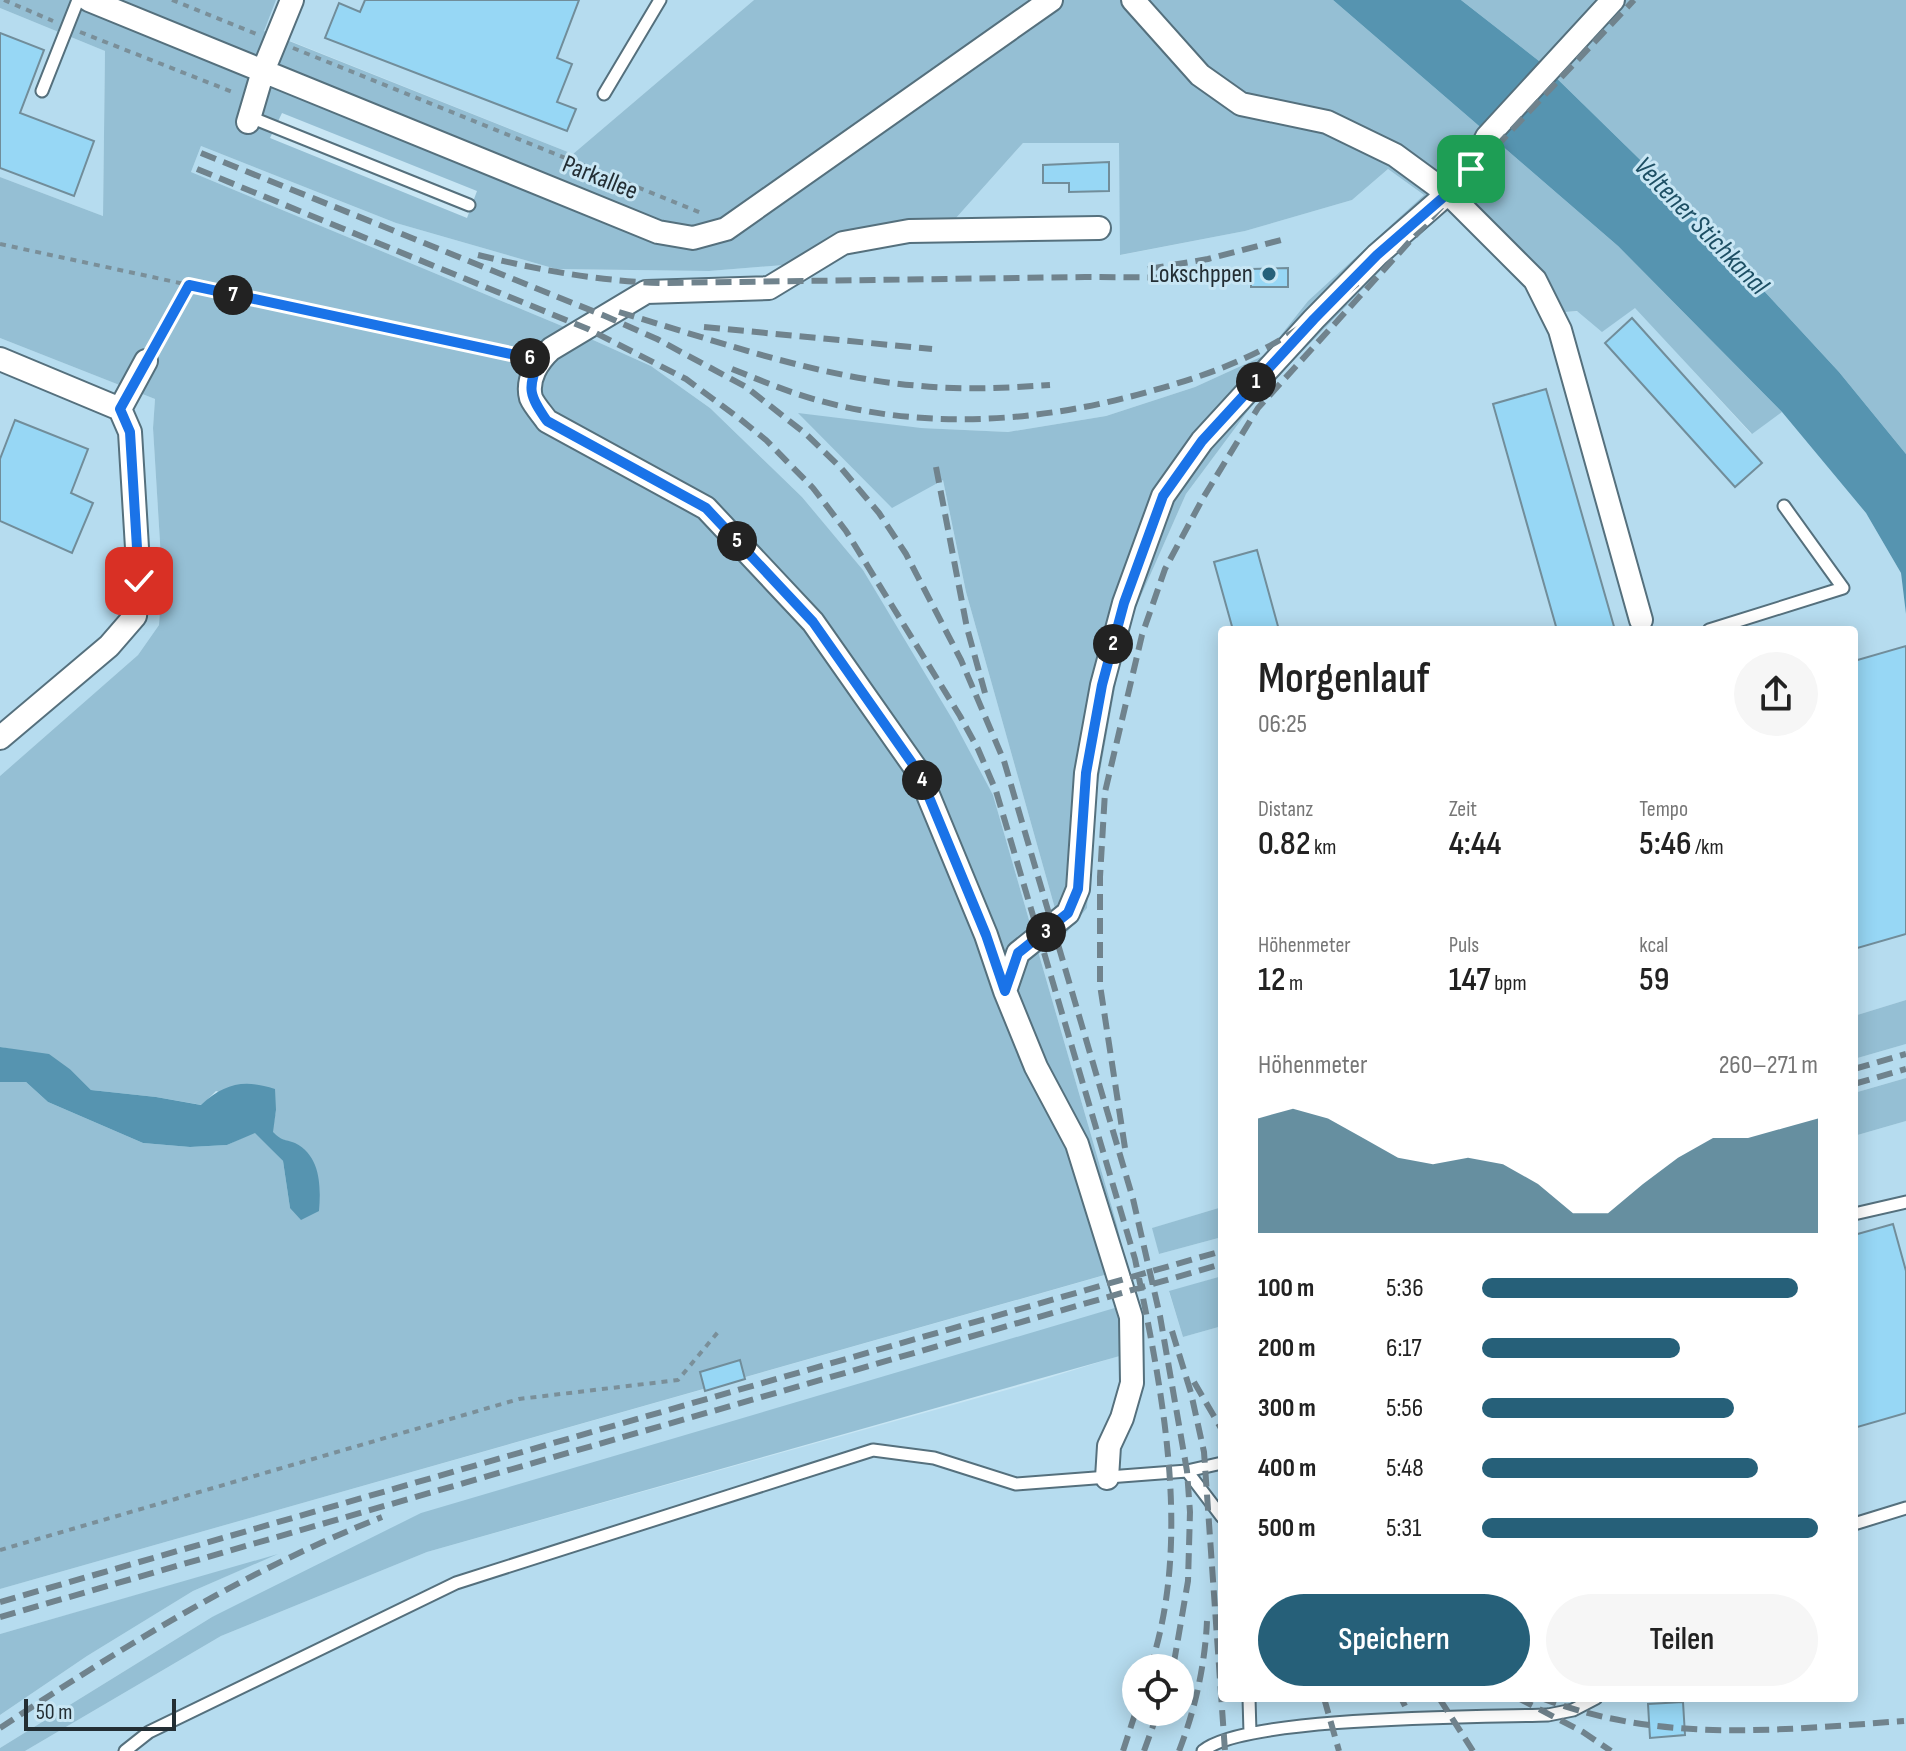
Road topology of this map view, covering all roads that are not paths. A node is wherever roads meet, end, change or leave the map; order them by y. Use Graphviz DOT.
graph roads {
  1 [pos="78,0"];
  2 [pos="89,0"];
  3 [pos="292,0"];
  4 [pos="660,0"];
  5 [pos="1051,0"];
  6 [pos="1133,0"];
  7 [pos="1613,0"];
  8 [pos="263,71"];
  9 [pos="42,91"];
  10 [pos="604,94"];
  11 [pos="251,113"];
  12 [pos="1447,194"];
  13 [pos="469,205"];
  14 [pos="1099,228"];
  15 [pos="0,359"];
  16 [pos="146,361"];
  17 [pos="120,409"];
  18 [pos="1784,506"];
  19 [pos="1642,625"];
  20 [pos="1722,626"];
  21 [pos="0,738"];
  22 [pos="1005,991"];
  23 [pos="1906,1202"];
  24 [pos="1858,1213"];
  25 [pos="1218,1464"];
  26 [pos="1187,1471"];
  27 [pos="1107,1478"];
  28 [pos="1906,1508"];
  29 [pos="1218,1512"];
  30 [pos="1858,1523"];
  31 [pos="1249,1702"];
  32 [pos="1588,1702"];
  33 [pos="1250,1733"];
  34 [pos="125,1751"];
  35 [pos="1203,1751"];
  1 -- 9 [label="lane"];
  2 -- 8 [label="street, Parkallee"];
  3 -- 8 [label="street"];
  4 -- 10 [label="lane"];
  5 -- 8 [label="street, Parkallee"];
  6 -- 12 [label="street"];
  7 -- 12 [label="street"];
  8 -- 11 [label="street"];
  11 -- 13 [label="lane"];
  12 -- 19 [label="street"];
  12 -- 22 [label="street"];
  14 -- 22 [label="street"];
  15 -- 17 [label="street"];
  16 -- 17 [label="street"];
  17 -- 21 [label="street"];
  18 -- 20 [label="lane"];
  22 -- 27 [label="street"];
  23 -- 24 [label="lane"];
  25 -- 26 [label="lane"];
  26 -- 27 [label="lane"];
  26 -- 29 [label="lane"];
  27 -- 34 [label="lane"];
  28 -- 30 [label="lane"];
  31 -- 33 [label="lane"];
  32 -- 33 [label="lane"];
  33 -- 35 [label="lane"];
}
